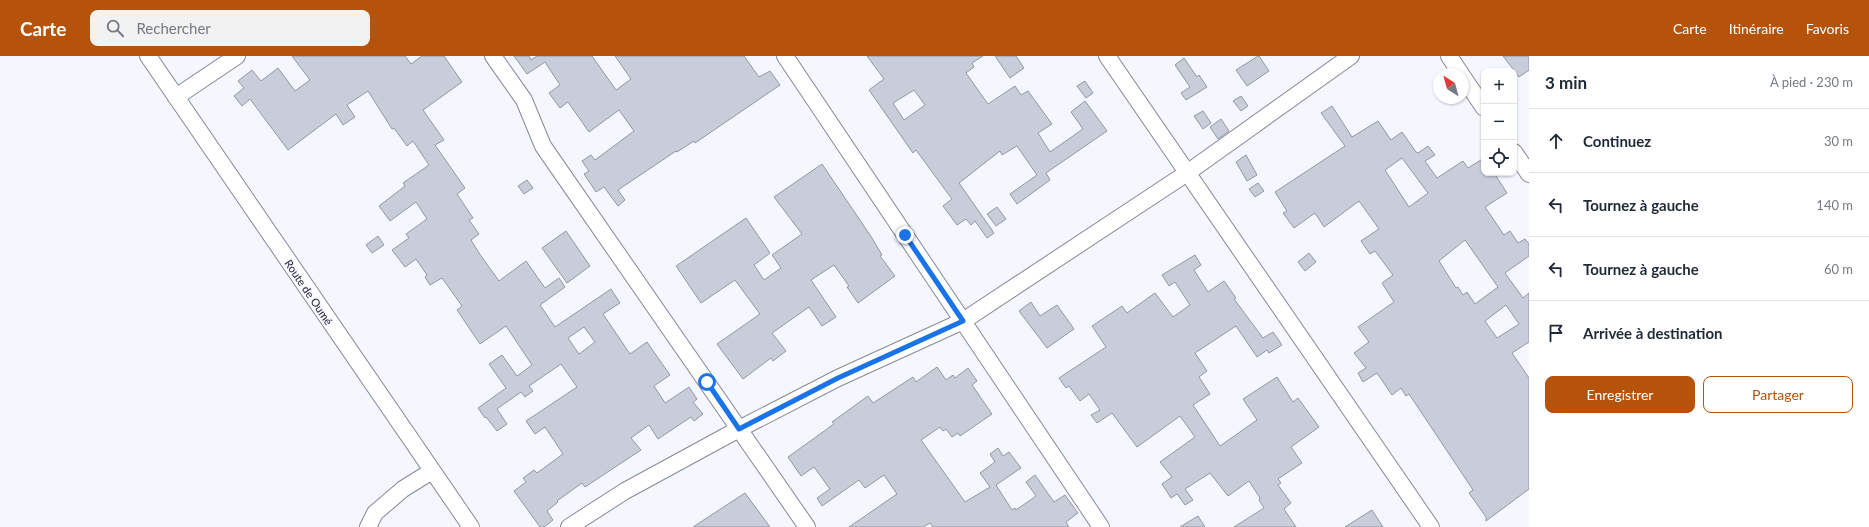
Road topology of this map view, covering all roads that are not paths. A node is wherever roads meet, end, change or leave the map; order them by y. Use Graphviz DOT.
graph roads {
  1 [pos="148,56"];
  2 [pos="237,56"];
  3 [pos="493,56"];
  4 [pos="785,56"];
  5 [pos="1107,56"];
  6 [pos="1351,56"];
  7 [pos="1449,56"];
  8 [pos="1457,68"];
  9 [pos="1469,86"];
  10 [pos="176,97"];
  11 [pos="1481,104"];
  12 [pos="1517,156"];
  13 [pos="1187,173"];
  14 [pos="1529,174"];
  15 [pos="963,321"];
  16 [pos="739,429"];
  17 [pos="432,471"];
  18 [pos="368,527"];
  19 [pos="471,527"];
  20 [pos="569,527"];
  21 [pos="807,527"];
  22 [pos="1102,527"];
  23 [pos="1431,527"];
  1 -- 10 [label="street, Route de Oumé"];
  2 -- 10 [label="street"];
  3 -- 16 [label="street"];
  4 -- 15 [label="street"];
  5 -- 13 [label="street"];
  6 -- 13 [label="street"];
  7 -- 8 [label="street"];
  9 -- 11 [label="street"];
  10 -- 17 [label="street, Route de Oumé"];
  12 -- 14 [label="street"];
  13 -- 15 [label="street"];
  13 -- 23 [label="street"];
  15 -- 16 [label="street"];
  15 -- 22 [label="street"];
  16 -- 20 [label="street"];
  16 -- 21 [label="street"];
  17 -- 18 [label="street"];
  17 -- 19 [label="street, Route de Oumé"];
}
